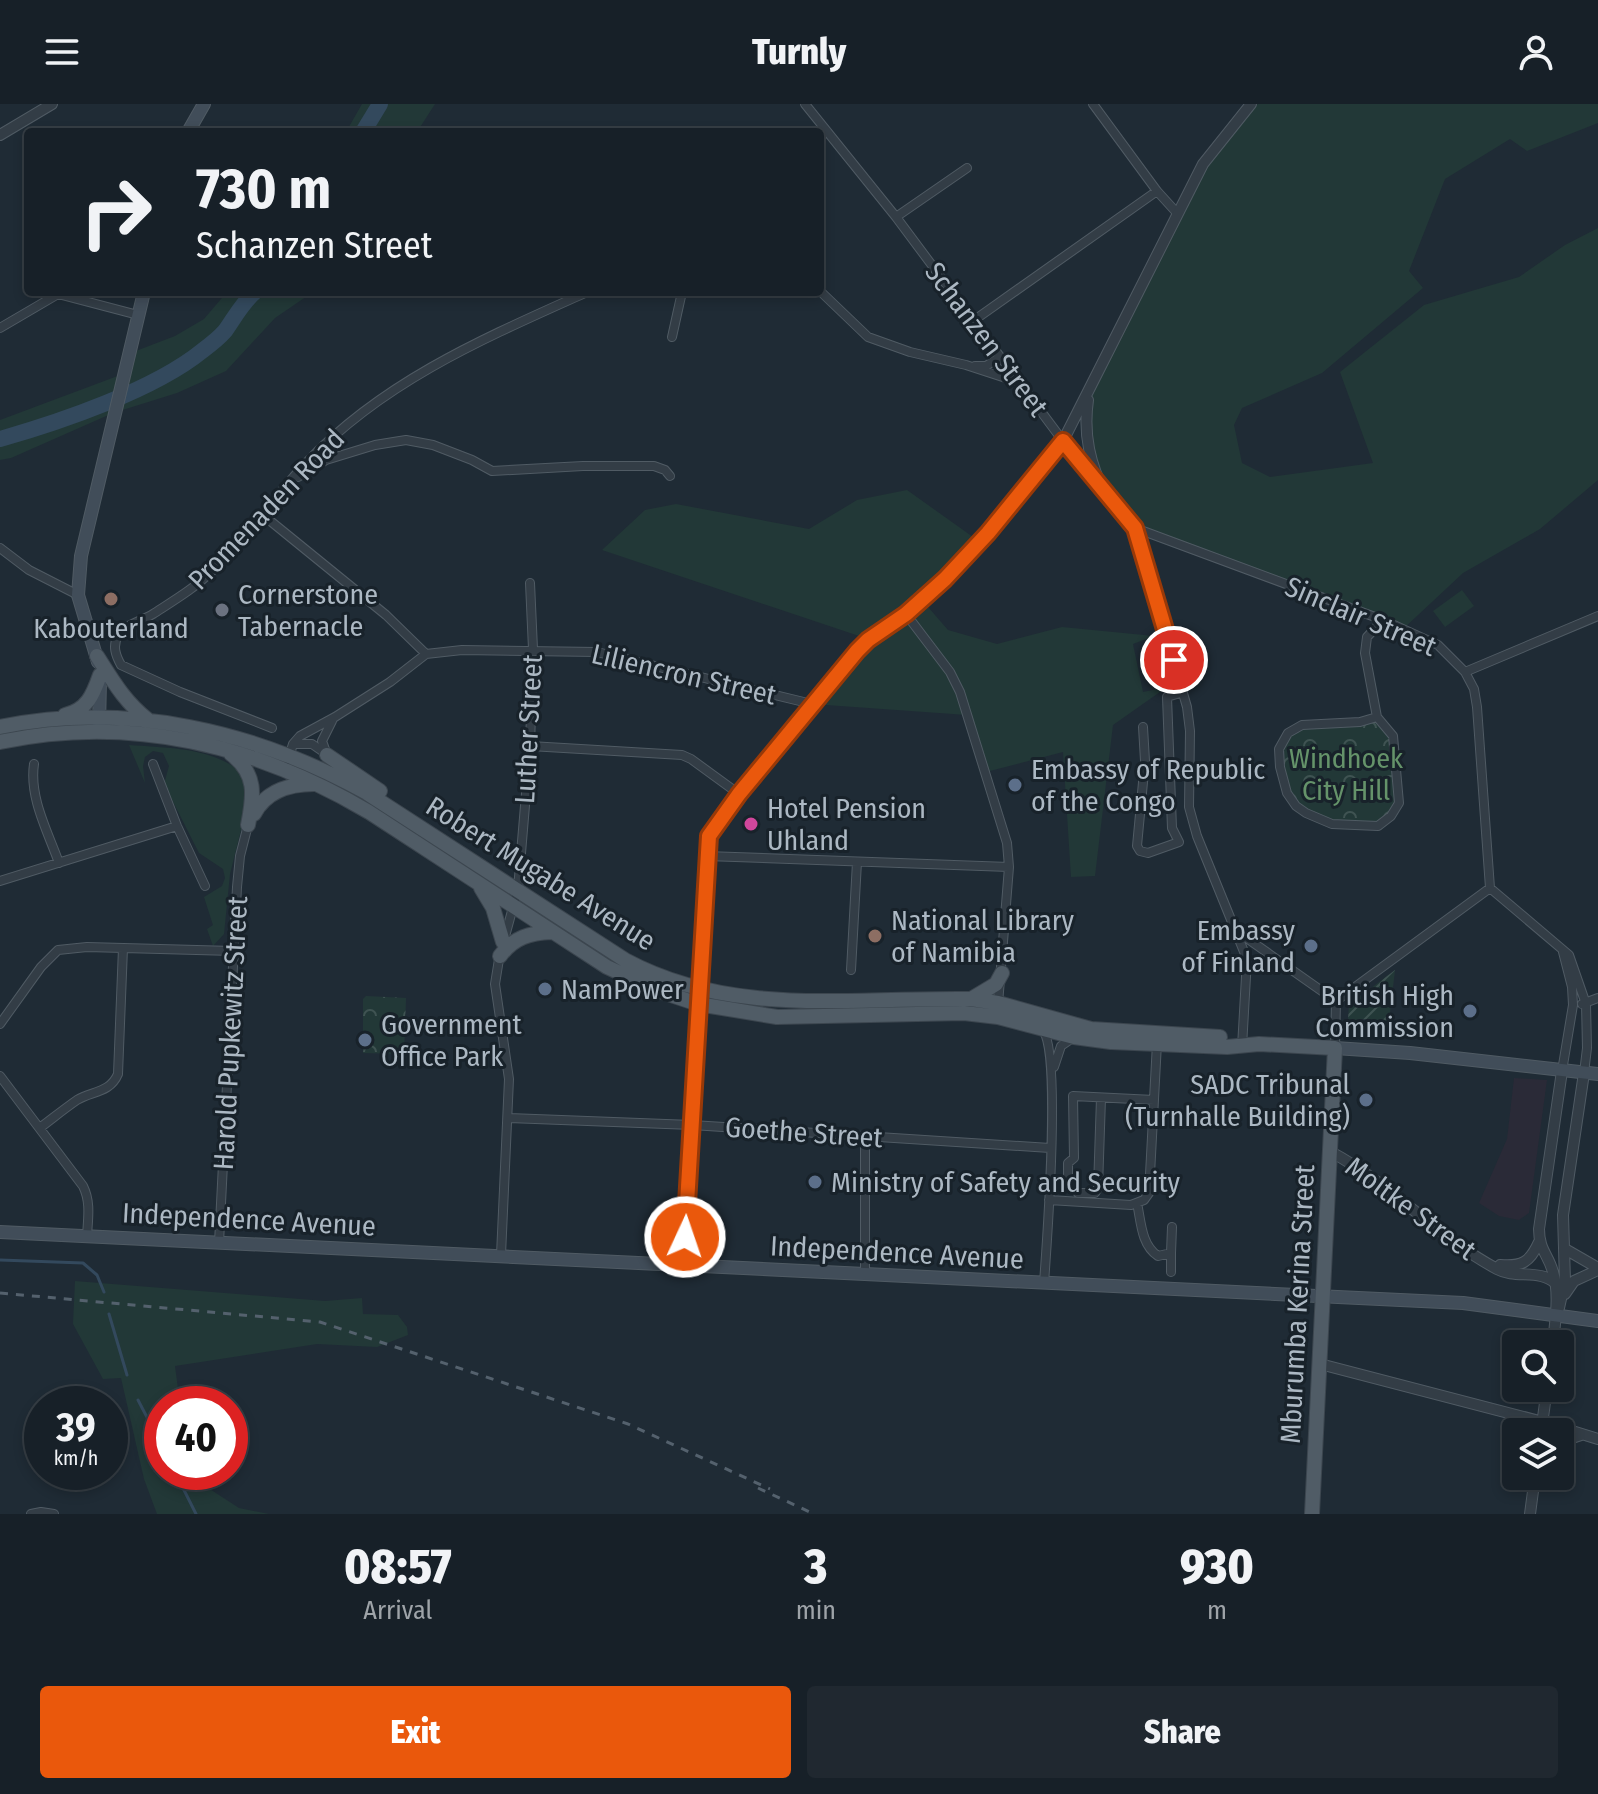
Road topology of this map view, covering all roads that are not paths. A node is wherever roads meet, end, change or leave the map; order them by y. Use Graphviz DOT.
graph roads {
  1 [pos="52,104"];
  2 [pos="204,104"];
  3 [pos="805,104"];
  4 [pos="1093,104"];
  5 [pos="1251,104"];
  6 [pos="190,128"];
  7 [pos="0,135"];
  8 [pos="967,168"];
  9 [pos="1157,191"];
  10 [pos="1177,213"];
  11 [pos="896,217"];
  12 [pos="824,295"];
  13 [pos="55,296"];
  14 [pos="66,296"];
  15 [pos="143,296"];
  16 [pos="570,296"];
  17 [pos="681,296"];
  18 [pos="138,315"];
  19 [pos="973,321"];
  20 [pos="0,328"];
  21 [pos="672,337"];
  22 [pos="1000,357"];
  23 [pos="966,365"];
  24 [pos="1018,382"];
  25 [pos="1090,390"];
  26 [pos="1063,441"];
  27 [pos="670,476"];
  28 [pos="290,481"];
  29 [pos="1106,496"];
  30 [pos="263,515"];
  31 [pos="1135,528"];
  32 [pos="0,548"];
  33 [pos="530,583"];
  34 [pos="78,595"];
  35 [pos="906,614"];
  36 [pos="1598,616"];
  37 [pos="1383,620"];
  38 [pos="533,649"];
  39 [pos="426,654"];
  40 [pos="97,656"];
  41 [pos="1465,672"];
  42 [pos="100,675"];
  43 [pos="1183,692"];
  44 [pos="812,704"];
  45 [pos="335,717"];
  46 [pos="1377,717"];
  47 [pos="148,720"];
  48 [pos="33,723"];
  49 [pos="99,724"];
  50 [pos="0,727"];
  51 [pos="1143,727"];
  52 [pos="272,728"];
  53 [pos="0,742"];
  54 [pos="530,746"];
  55 [pos="221,748"];
  56 [pos="327,755"];
  57 [pos="289,756"];
  58 [pos="34,764"];
  59 [pos="153,764"];
  60 [pos="320,784"];
  61 [pos="739,794"];
  62 [pos="248,825"];
  63 [pos="177,826"];
  64 [pos="1197,836"];
  65 [pos="1179,842"];
  66 [pos="463,856"];
  67 [pos="706,856"];
  68 [pos="857,862"];
  69 [pos="59,863"];
  70 [pos="1009,867"];
  71 [pos="0,881"];
  72 [pos="477,882"];
  73 [pos="205,886"];
  74 [pos="1490,888"];
  75 [pos="518,889"];
  76 [pos="514,907"];
  77 [pos="553,932"];
  78 [pos="1238,932"];
  79 [pos="123,948"];
  80 [pos="501,949"];
  81 [pos="233,951"];
  82 [pos="1563,951"];
  83 [pos="851,970"];
  84 [pos="1002,976"];
  85 [pos="698,996"];
  86 [pos="1598,998"];
  87 [pos="971,999"];
  88 [pos="1336,1001"];
  89 [pos="998,1003"];
  90 [pos="1586,1004"];
  91 [pos="1573,1005"];
  92 [pos="1026,1010"];
  93 [pos="1012,1020"];
  94 [pos="0,1024"];
  95 [pos="1040,1027"];
  96 [pos="1074,1037"];
  97 [pos="1157,1040"];
  98 [pos="1242,1043"];
  99 [pos="1335,1048"];
  100 [pos="1562,1071"];
  101 [pos="1591,1074"];
  102 [pos="0,1076"];
  103 [pos="1052,1079"];
  104 [pos="1101,1098"];
  105 [pos="1154,1100"];
  106 [pos="509,1118"];
  107 [pos="692,1125"];
  108 [pos="41,1127"];
  109 [pos="865,1136"];
  110 [pos="1050,1148"];
  111 [pos="1331,1152"];
  112 [pos="1550,1161"];
  113 [pos="1570,1166"];
  114 [pos="1049,1200"];
  115 [pos="1141,1202"];
  116 [pos="1172,1227"];
  117 [pos="0,1232"];
  118 [pos="87,1236"];
  119 [pos="1539,1242"];
  120 [pos="219,1243"];
  121 [pos="1565,1249"];
  122 [pos="1171,1253"];
  123 [pos="501,1255"];
  124 [pos="1490,1264"];
  125 [pos="683,1265"];
  126 [pos="1598,1269"];
  127 [pos="1171,1272"];
  128 [pos="865,1275"];
  129 [pos="1044,1283"];
  130 [pos="1555,1283"];
  131 [pos="1322,1297"];
  132 [pos="1563,1297"];
  133 [pos="1556,1316"];
  134 [pos="1598,1321"];
  135 [pos="1554,1330"];
  136 [pos="1320,1364"];
  137 [pos="1510,1418"];
  138 [pos="1574,1433"];
  139 [pos="1583,1435"];
  140 [pos="1574,1438"];
  141 [pos="1598,1439"];
  142 [pos="1533,1490"];
  143 [pos="36,1513"];
  144 [pos="54,1514"];
  145 [pos="1312,1514"];
  146 [pos="1530,1514"];
  1 -- 7 [label="street"];
  2 -- 6 [label="main road"];
  3 -- 11 [label="street, Schanzen Street"];
  4 -- 9 [label="street"];
  5 -- 10 [label="street"];
  8 -- 11 [label="street"];
  9 -- 10 [label="street"];
  9 -- 19 [label="street"];
  10 -- 25 [label="street"];
  11 -- 19 [label="street, Schanzen Street"];
  12 -- 23 [label="street"];
  13 -- 20 [label="street"];
  14 -- 18 [label="street"];
  15 -- 18 [label="main road"];
  16 -- 28 [label="street, Promenaden Road"];
  17 -- 21 [label="street"];
  18 -- 34 [label="main road"];
  19 -- 22 [label="street, Schanzen Street"];
  22 -- 23 [label="street"];
  22 -- 24 [label="street, Schanzen Street"];
  23 -- 24 [label="street"];
  24 -- 26 [label="street, Schanzen Street"];
  25 -- 26 [label="street"];
  25 -- 29 [label="street"];
  26 -- 29 [label="street, Schanzen Street"];
  26 -- 35 [label="street"];
  27 -- 28 [label="street"];
  28 -- 30 [label="street, Promenaden Road"];
  29 -- 31 [label="street, Schanzen Street"];
  30 -- 39 [label="street"];
  30 -- 52 [label="street, Promenaden Road"];
  31 -- 37 [label="street, Sinclair Street"];
  31 -- 43 [label="street, Schanzen Street"];
  32 -- 34 [label="street"];
  33 -- 38 [label="street, Luther Street"];
  34 -- 40 [label="main road"];
  35 -- 44 [label="street"];
  35 -- 70 [label="street"];
  36 -- 41 [label="street"];
  37 -- 41 [label="street, Sinclair Street"];
  37 -- 46 [label="street"];
  38 -- 39 [label="street, Liliencron Street"];
  38 -- 44 [label="street, Liliencron Street"];
  38 -- 54 [label="street, Luther Street"];
  39 -- 45 [label="street"];
  40 -- 42 [label="main road"];
  40 -- 47 [label="main road"];
  41 -- 74 [label="street, Sinclair Street"];
  42 -- 48 [label="main road"];
  42 -- 49 [label="main road"];
  43 -- 64 [label="street, Schanzen Street"];
  43 -- 65 [label="street"];
  44 -- 61 [label="street"];
  45 -- 56 [label="street"];
  45 -- 57 [label="street"];
  46 -- 46 [label="street"];
  47 -- 49 [label="main road, Robert Mugabe Avenue"];
  47 -- 57 [label="main road, Robert Mugabe Avenue"];
  48 -- 49 [label="main road, Robert Mugabe Avenue"];
  48 -- 50 [label="main road, Robert Mugabe Avenue"];
  49 -- 53 [label="main road, Robert Mugabe Avenue"];
  49 -- 55 [label="main road, Robert Mugabe Avenue"];
  51 -- 65 [label="street"];
  54 -- 61 [label="street"];
  54 -- 75 [label="street, Luther Street"];
  55 -- 57 [label="main road, Robert Mugabe Avenue"];
  55 -- 62 [label="main road"];
  56 -- 57 [label="street"];
  56 -- 66 [label="main road"];
  57 -- 60 [label="main road, Robert Mugabe Avenue"];
  57 -- 66 [label="main road, Robert Mugabe Avenue"];
  58 -- 69 [label="street"];
  59 -- 63 [label="street"];
  60 -- 62 [label="main road"];
  60 -- 72 [label="main road, Robert Mugabe Avenue"];
  61 -- 67 [label="street"];
  62 -- 81 [label="street, Harold Pupkewitz Street"];
  63 -- 69 [label="street"];
  63 -- 73 [label="street"];
  64 -- 65 [label="street"];
  64 -- 78 [label="street, Schanzen Street"];
  66 -- 75 [label="main road, Robert Mugabe Avenue"];
  67 -- 68 [label="street"];
  67 -- 85 [label="street"];
  68 -- 70 [label="street"];
  68 -- 83 [label="street"];
  69 -- 71 [label="street"];
  70 -- 84 [label="street"];
  72 -- 76 [label="main road, Robert Mugabe Avenue"];
  72 -- 80 [label="main road"];
  74 -- 82 [label="street"];
  74 -- 88 [label="street"];
  75 -- 76 [label="street, Luther Street"];
  75 -- 85 [label="main road, Robert Mugabe Avenue"];
  76 -- 77 [label="main road, Robert Mugabe Avenue"];
  76 -- 80 [label="street, Luther Street"];
  77 -- 80 [label="main road"];
  77 -- 85 [label="main road, Robert Mugabe Avenue"];
  78 -- 88 [label="street"];
  78 -- 98 [label="street, Schanzen Street"];
  79 -- 81 [label="street"];
  79 -- 94 [label="street"];
  79 -- 108 [label="street"];
  80 -- 106 [label="street, Luther Street"];
  81 -- 120 [label="street, Harold Pupkewitz Street"];
  82 -- 90 [label="street"];
  82 -- 91 [label="street"];
  84 -- 87 [label="main road"];
  84 -- 89 [label="street"];
  84 -- 92 [label="main road"];
  85 -- 87 [label="main road, Robert Mugabe Avenue"];
  85 -- 93 [label="main road, Robert Mugabe Avenue"];
  85 -- 107 [label="street"];
  86 -- 90 [label="street"];
  87 -- 89 [label="main road, Robert Mugabe Avenue"];
  88 -- 99 [label="street"];
  89 -- 92 [label="main road, Robert Mugabe Avenue"];
  89 -- 93 [label="street"];
  90 -- 91 [label="street"];
  90 -- 101 [label="street"];
  91 -- 100 [label="street"];
  92 -- 97 [label="main road, Robert Mugabe Avenue"];
  93 -- 95 [label="main road, Robert Mugabe Avenue"];
  95 -- 96 [label="main road, Robert Mugabe Avenue"];
  95 -- 103 [label="street"];
  96 -- 97 [label="main road, Robert Mugabe Avenue"];
  96 -- 103 [label="street"];
  97 -- 98 [label="main road, Robert Mugabe Avenue"];
  97 -- 105 [label="street"];
  98 -- 99 [label="main road, Robert Mugabe Avenue"];
  99 -- 100 [label="main road, Robert Mugabe Avenue"];
  99 -- 111 [label="main road, Mburumba Kerina Street"];
  100 -- 101 [label="main road, Robert Mugabe Avenue"];
  100 -- 112 [label="street"];
  101 -- 113 [label="street"];
  102 -- 108 [label="street"];
  103 -- 110 [label="street"];
  104 -- 104 [label="street"];
  104 -- 105 [label="street"];
  105 -- 115 [label="street"];
  106 -- 107 [label="street, Goethe Street"];
  106 -- 123 [label="street, Luther Street"];
  107 -- 109 [label="street, Goethe Street"];
  107 -- 125 [label="street"];
  108 -- 118 [label="street"];
  109 -- 110 [label="street, Goethe Street"];
  109 -- 128 [label="street"];
  110 -- 114 [label="street"];
  111 -- 124 [label="street, Moltke Street"];
  111 -- 131 [label="main road, Mburumba Kerina Street"];
  112 -- 113 [label="street"];
  112 -- 119 [label="street"];
  113 -- 121 [label="street"];
  114 -- 115 [label="street"];
  114 -- 129 [label="street"];
  115 -- 122 [label="street"];
  116 -- 122 [label="street"];
  117 -- 118 [label="main road, Independence Avenue"];
  118 -- 120 [label="main road, Independence Avenue"];
  119 -- 124 [label="street, Moltke Street"];
  119 -- 130 [label="street"];
  120 -- 123 [label="main road, Independence Avenue"];
  121 -- 126 [label="street"];
  121 -- 132 [label="street"];
  122 -- 127 [label="street"];
  123 -- 125 [label="main road, Independence Avenue"];
  124 -- 130 [label="street, Moltke Street"];
  125 -- 128 [label="main road, Independence Avenue"];
  126 -- 132 [label="street"];
  128 -- 129 [label="main road, Independence Avenue"];
  129 -- 131 [label="main road, Independence Avenue"];
  130 -- 133 [label="street"];
  131 -- 133 [label="main road, Independence Avenue"];
  131 -- 136 [label="main road, Mburumba Kerina Street"];
  132 -- 133 [label="street"];
  133 -- 134 [label="main road, Independence Avenue"];
  133 -- 135 [label="street"];
  136 -- 137 [label="street"];
  136 -- 145 [label="main road, Mburumba Kerina Street"];
  138 -- 139 [label="street"];
  139 -- 140 [label="street"];
  139 -- 141 [label="street"];
  142 -- 146 [label="street"];
  143 -- 144 [label="street"];
}
